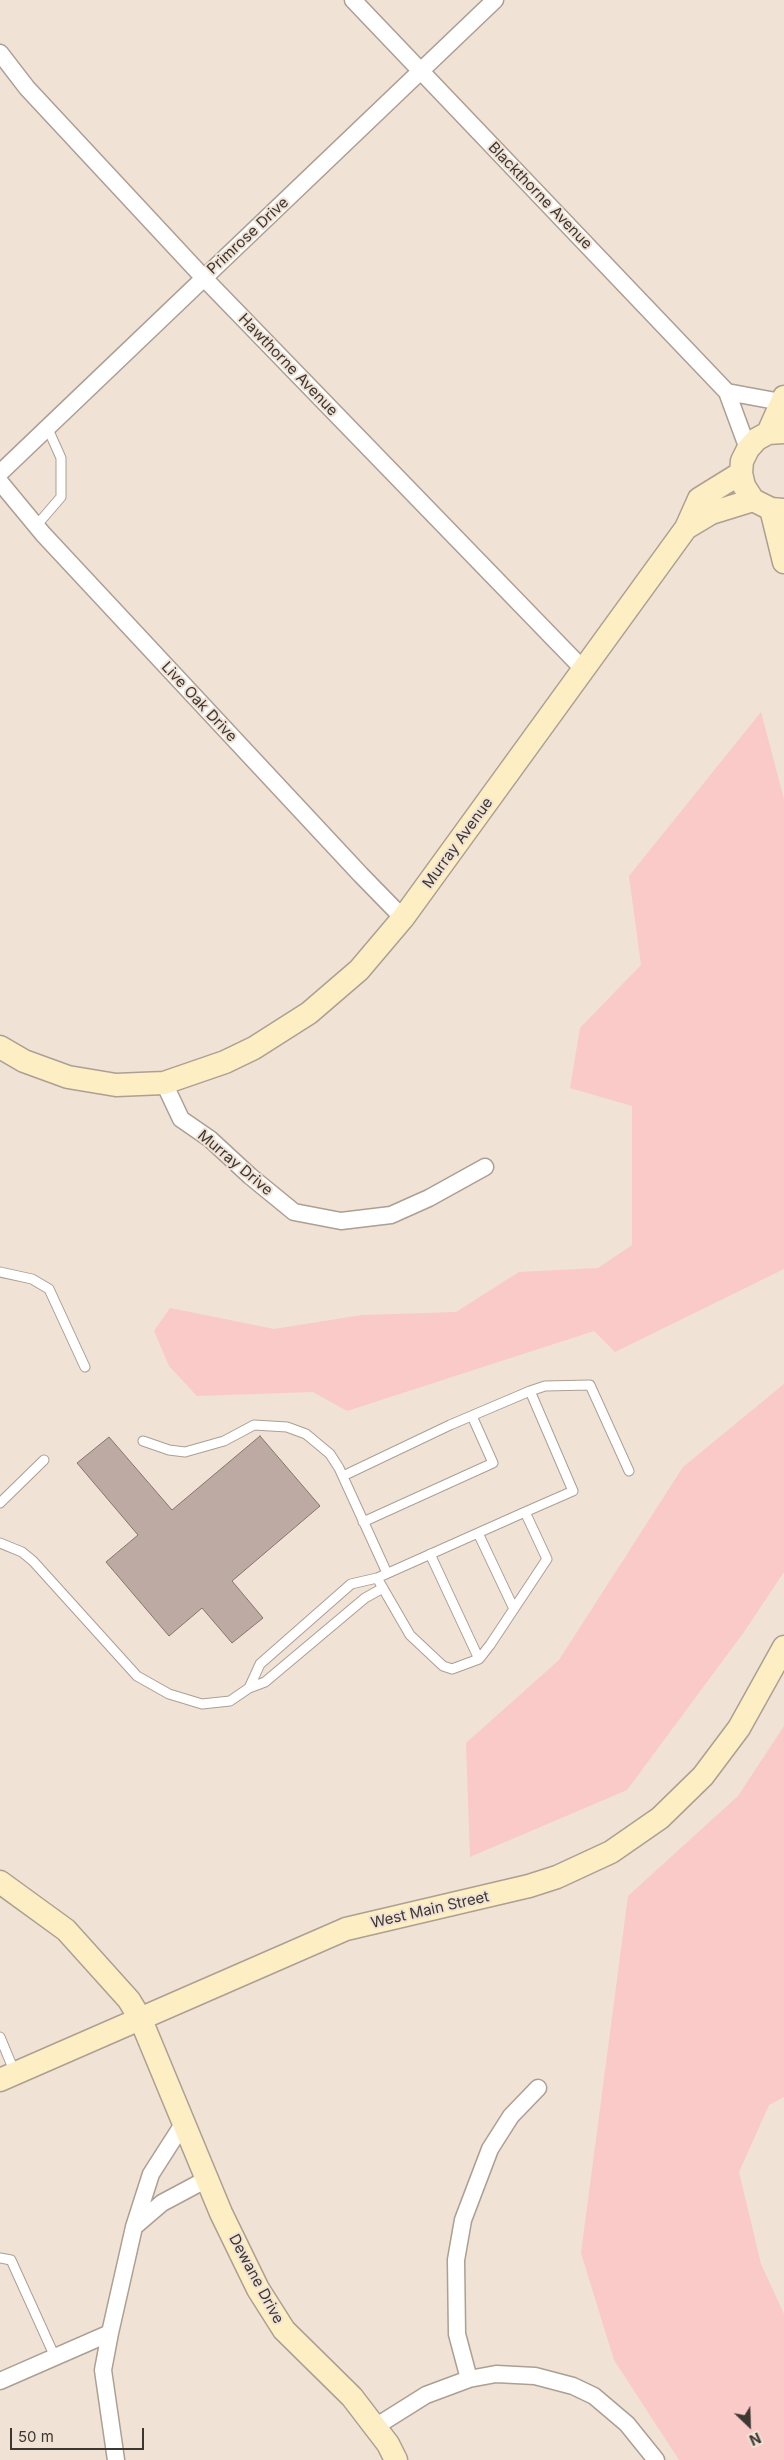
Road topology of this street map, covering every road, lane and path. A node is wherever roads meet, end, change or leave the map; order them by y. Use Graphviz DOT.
graph roads {
  1 [pos="353,0"];
  2 [pos="496,0"];
  3 [pos="0,53"];
  4 [pos="420,71"];
  5 [pos="203,277"];
  6 [pos="727,392"];
  7 [pos="782,400"];
  8 [pos="48,429"];
  9 [pos="776,433"];
  10 [pos="748,448"];
  11 [pos="0,473"];
  12 [pos="741,473"];
  13 [pos="0,482"];
  14 [pos="769,506"];
  15 [pos="36,526"];
  16 [pos="686,528"];
  17 [pos="784,562"];
  18 [pos="584,670"];
  19 [pos="403,918"];
  20 [pos="0,1047"];
  21 [pos="164,1083"];
  22 [pos="485,1167"];
  23 [pos="0,1272"];
  24 [pos="85,1367"];
  25 [pos="530,1391"];
  26 [pos="472,1416"];
  27 [pos="143,1441"];
  28 [pos="44,1460"];
  29 [pos="629,1470"];
  30 [pos="342,1476"];
  31 [pos="0,1503"];
  32 [pos="526,1512"];
  33 [pos="363,1522"];
  34 [pos="478,1533"];
  35 [pos="0,1543"];
  36 [pos="430,1554"];
  37 [pos="387,1573"];
  38 [pos="377,1578"];
  39 [pos="383,1588"];
  40 [pos="514,1609"];
  41 [pos="784,1648"];
  42 [pos="479,1659"];
  43 [pos="249,1688"];
  44 [pos="0,1882"];
  45 [pos="141,2020"];
  46 [pos="0,2037"];
  47 [pos="8,2076"];
  48 [pos="538,2088"];
  49 [pos="183,2124"];
  50 [pos="207,2179"];
  51 [pos="134,2227"];
  52 [pos="0,2258"];
  53 [pos="110,2333"];
  54 [pos="55,2357"];
  55 [pos="469,2379"];
  56 [pos="0,2381"];
  57 [pos="375,2426"];
  58 [pos="116,2460"];
  59 [pos="396,2460"];
  60 [pos="656,2460"];
  1 -- 4 [label="street, Blackthorne Avenue"];
  2 -- 4 [label="street, Primrose Drive"];
  3 -- 5 [label="street, Hawthorne Avenue"];
  4 -- 5 [label="street, Primrose Drive"];
  4 -- 6 [label="street, Blackthorne Avenue"];
  5 -- 8 [label="street, Primrose Drive"];
  5 -- 18 [label="street, Hawthorne Avenue"];
  6 -- 7 [label="street"];
  6 -- 10 [label="street, Blackthorne Avenue"];
  7 -- 9 [label="street"];
  8 -- 11 [label="street, Primrose Drive"];
  8 -- 15 [label="lane"];
  9 -- 10 [label="street"];
  10 -- 12 [label="street"];
  12 -- 14 [label="street"];
  12 -- 16 [label="street, Murray Avenue"];
  13 -- 15 [label="street, Live Oak Drive"];
  14 -- 16 [label="street, Murray Avenue"];
  14 -- 17 [label="street"];
  15 -- 19 [label="street, Live Oak Drive"];
  16 -- 18 [label="street, Murray Avenue"];
  18 -- 19 [label="street, Murray Avenue"];
  19 -- 21 [label="street, Murray Avenue"];
  20 -- 21 [label="street"];
  21 -- 22 [label="street, Murray Drive"];
  23 -- 24 [label="lane"];
  25 -- 26 [label="lane"];
  25 -- 29 [label="lane"];
  25 -- 32 [label="lane"];
  26 -- 30 [label="lane"];
  26 -- 33 [label="lane"];
  27 -- 30 [label="lane"];
  28 -- 31 [label="lane"];
  30 -- 33 [label="lane"];
  32 -- 34 [label="lane"];
  32 -- 40 [label="lane"];
  33 -- 37 [label="lane"];
  34 -- 36 [label="lane"];
  34 -- 40 [label="lane"];
  35 -- 43 [label="lane"];
  36 -- 37 [label="lane"];
  36 -- 42 [label="lane"];
  37 -- 38 [label="lane"];
  38 -- 39 [label="lane"];
  38 -- 43 [label="lane"];
  39 -- 42 [label="lane"];
  39 -- 43 [label="lane"];
  40 -- 42 [label="lane"];
  41 -- 45 [label="street, West Main Street"];
  44 -- 45 [label="street, Dewane Drive"];
  45 -- 47 [label="street, West Main Street"];
  45 -- 49 [label="street, Dewane Drive"];
  46 -- 47 [label="lane"];
  48 -- 55 [label="street"];
  49 -- 50 [label="street, Dewane Drive"];
  49 -- 51 [label="street"];
  50 -- 51 [label="street"];
  50 -- 57 [label="street, Dewane Drive"];
  51 -- 53 [label="street"];
  52 -- 54 [label="lane"];
  53 -- 54 [label="street"];
  53 -- 58 [label="street"];
  54 -- 56 [label="street"];
  55 -- 57 [label="street"];
  55 -- 60 [label="street"];
  57 -- 59 [label="street, Dewane Drive"];
}
